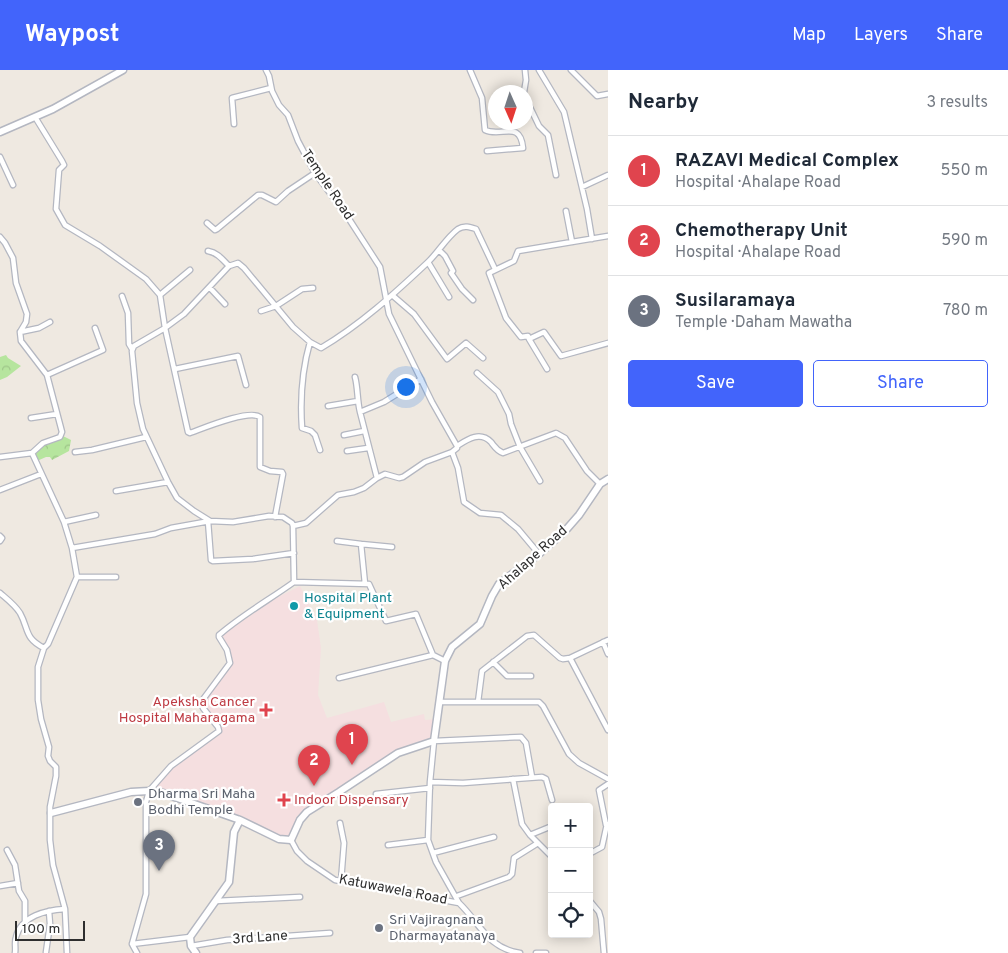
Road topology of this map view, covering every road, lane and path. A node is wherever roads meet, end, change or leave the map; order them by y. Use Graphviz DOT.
graph roads {
  1 [pos="123,70"];
  2 [pos="266,70"];
  3 [pos="470,70"];
  4 [pos="525,70"];
  5 [pos="539,70"];
  6 [pos="571,70"];
  7 [pos="525,85"];
  8 [pos="271,88"];
  9 [pos="608,94"];
  10 [pos="533,114"];
  11 [pos="35,117"];
  12 [pos="234,124"];
  13 [pos="0,132"];
  14 [pos="487,151"];
  15 [pos="0,157"];
  16 [pos="315,172"];
  17 [pos="556,175"];
  18 [pos="608,175"];
  19 [pos="13,185"];
  20 [pos="582,187"];
  21 [pos="566,211"];
  22 [pos="207,223"];
  23 [pos="608,236"];
  24 [pos="0,237"];
  25 [pos="592,239"];
  26 [pos="572,242"];
  27 [pos="439,250"];
  28 [pos="208,251"];
  29 [pos="428,262"];
  30 [pos="229,266"];
  31 [pos="495,269"];
  32 [pos="190,270"];
  33 [pos="210,288"];
  34 [pos="313,288"];
  35 [pos="160,294"];
  36 [pos="392,295"];
  37 [pos="122,296"];
  38 [pos="448,297"];
  39 [pos="387,300"];
  40 [pos="473,300"];
  41 [pos="225,304"];
  42 [pos="276,306"];
  43 [pos="261,311"];
  44 [pos="50,322"];
  45 [pos="95,328"];
  46 [pos="165,328"];
  47 [pos="20,332"];
  48 [pos="529,339"];
  49 [pos="310,342"];
  50 [pos="608,343"];
  51 [pos="132,349"];
  52 [pos="483,358"];
  53 [pos="176,369"];
  54 [pos="547,369"];
  55 [pos="477,373"];
  56 [pos="47,375"];
  57 [pos="355,376"];
  58 [pos="421,379"];
  59 [pos="246,385"];
  60 [pos="358,401"];
  61 [pos="328,406"];
  62 [pos="360,412"];
  63 [pos="57,414"];
  64 [pos="31,418"];
  65 [pos="364,431"];
  66 [pos="344,435"];
  67 [pos="146,437"];
  68 [pos="457,446"];
  69 [pos="520,447"];
  70 [pos="368,448"];
  71 [pos="320,450"];
  72 [pos="347,451"];
  73 [pos="75,452"];
  74 [pos="452,452"];
  75 [pos="32,453"];
  76 [pos="0,457"];
  77 [pos="41,474"];
  78 [pos="377,478"];
  79 [pos="608,479"];
  80 [pos="540,481"];
  81 [pos="168,482"];
  82 [pos="600,484"];
  83 [pos="0,490"];
  84 [pos="116,491"];
  85 [pos="96,515"];
  86 [pos="275,517"];
  87 [pos="209,521"];
  88 [pos="64,522"];
  89 [pos="293,526"];
  90 [pos="0,536"];
  91 [pos="0,541"];
  92 [pos="337,541"];
  93 [pos="361,544"];
  94 [pos="392,547"];
  95 [pos="72,548"];
  96 [pos="294,553"];
  97 [pos="539,554"];
  98 [pos="77,576"];
  99 [pos="116,577"];
  100 [pos="294,582"];
  101 [pos="365,584"];
  102 [pos="0,593"];
  103 [pos="608,640"];
  104 [pos="603,642"];
  105 [pos="44,648"];
  106 [pos="608,654"];
  107 [pos="433,655"];
  108 [pos="570,658"];
  109 [pos="445,661"];
  110 [pos="493,662"];
  111 [pos="531,676"];
  112 [pos="339,678"];
  113 [pos="440,702"];
  114 [pos="478,702"];
  115 [pos="608,730"];
  116 [pos="434,741"];
  117 [pos="532,777"];
  118 [pos="513,779"];
  119 [pos="608,779"];
  120 [pos="608,784"];
  121 [pos="430,785"];
  122 [pos="149,791"];
  123 [pos="376,794"];
  124 [pos="552,800"];
  125 [pos="51,813"];
  126 [pos="240,820"];
  127 [pos="340,823"];
  128 [pos="607,824"];
  129 [pos="548,828"];
  130 [pos="530,835"];
  131 [pos="494,837"];
  132 [pos="291,840"];
  133 [pos="428,840"];
  134 [pos="538,843"];
  135 [pos="388,845"];
  136 [pos="7,850"];
  137 [pos="593,852"];
  138 [pos="433,853"];
  139 [pos="548,854"];
  140 [pos="341,881"];
  141 [pos="18,883"];
  142 [pos="0,886"];
  143 [pos="457,896"];
  144 [pos="300,897"];
  145 [pos="216,901"];
  146 [pos="459,903"];
  147 [pos="593,905"];
  148 [pos="65,908"];
  149 [pos="50,911"];
  150 [pos="25,921"];
  151 [pos="330,933"];
  152 [pos="190,937"];
  153 [pos="132,944"];
  154 [pos="192,946"];
  155 [pos="46,952"];
  156 [pos="15,953"];
  157 [pos="67,953"];
  158 [pos="137,953"];
  159 [pos="196,953"];
  160 [pos="520,953"];
  161 [pos="536,953"];
  162 [pos="544,953"];
  163 [pos="604,953"];
  1 -- 11 [label="street"];
  2 -- 8 [label="street, Temple Road"];
  3 -- 14 [label="street"];
  4 -- 7 [label="street"];
  5 -- 20 [label="street"];
  6 -- 9 [label="street"];
  8 -- 12 [label="street"];
  8 -- 16 [label="street, Temple Road"];
  10 -- 17 [label="street"];
  11 -- 13 [label="street"];
  11 -- 35 [label="street"];
  15 -- 19 [label="street"];
  16 -- 22 [label="street"];
  16 -- 39 [label="street, Temple Road"];
  18 -- 20 [label="street"];
  20 -- 25 [label="street"];
  21 -- 26 [label="street"];
  23 -- 25 [label="street"];
  24 -- 47 [label="street"];
  25 -- 26 [label="street"];
  26 -- 31 [label="street"];
  27 -- 29 [label="street"];
  27 -- 31 [label="street"];
  27 -- 40 [label="street"];
  28 -- 30 [label="street"];
  29 -- 36 [label="street"];
  29 -- 38 [label="street"];
  30 -- 33 [label="street"];
  30 -- 42 [label="street"];
  31 -- 48 [label="street"];
  32 -- 35 [label="street"];
  33 -- 41 [label="street"];
  33 -- 46 [label="street"];
  34 -- 42 [label="street"];
  35 -- 46 [label="street"];
  36 -- 39 [label="street"];
  36 -- 52 [label="street"];
  37 -- 51 [label="street"];
  39 -- 49 [label="street"];
  39 -- 58 [label="street, Temple Road"];
  42 -- 43 [label="street"];
  42 -- 49 [label="street"];
  44 -- 47 [label="street"];
  45 -- 56 [label="street"];
  46 -- 51 [label="street"];
  46 -- 53 [label="street"];
  47 -- 56 [label="street"];
  48 -- 50 [label="street"];
  48 -- 54 [label="street"];
  49 -- 71 [label="street"];
  51 -- 67 [label="street"];
  53 -- 59 [label="street"];
  53 -- 86 [label="street"];
  55 -- 69 [label="street"];
  56 -- 63 [label="street"];
  57 -- 60 [label="street"];
  58 -- 62 [label="street"];
  58 -- 68 [label="street, Temple Road"];
  60 -- 61 [label="street"];
  60 -- 62 [label="street"];
  62 -- 65 [label="street"];
  63 -- 64 [label="street"];
  63 -- 75 [label="street"];
  65 -- 66 [label="street"];
  65 -- 70 [label="street"];
  67 -- 73 [label="street"];
  67 -- 81 [label="street"];
  68 -- 69 [label="street"];
  68 -- 74 [label="street"];
  69 -- 80 [label="street"];
  69 -- 82 [label="street"];
  70 -- 72 [label="street"];
  70 -- 78 [label="street"];
  74 -- 78 [label="street"];
  74 -- 97 [label="street"];
  75 -- 76 [label="street"];
  75 -- 77 [label="street"];
  77 -- 83 [label="street"];
  77 -- 88 [label="street"];
  78 -- 89 [label="street"];
  79 -- 82 [label="street, Ahalape Road"];
  81 -- 84 [label="street"];
  81 -- 87 [label="street"];
  82 -- 97 [label="street, Ahalape Road"];
  85 -- 88 [label="street"];
  86 -- 87 [label="street"];
  86 -- 89 [label="street"];
  87 -- 95 [label="street"];
  87 -- 96 [label="street"];
  88 -- 95 [label="street"];
  89 -- 96 [label="street"];
  90 -- 91 [label="street"];
  92 -- 93 [label="street"];
  93 -- 94 [label="street"];
  93 -- 101 [label="street"];
  95 -- 98 [label="street"];
  96 -- 100 [label="street"];
  97 -- 109 [label="street, Ahalape Road"];
  98 -- 99 [label="street"];
  98 -- 105 [label="street"];
  100 -- 101 [label="street"];
  100 -- 122 [label="street"];
  101 -- 107 [label="street"];
  102 -- 105 [label="street"];
  103 -- 104 [label="street"];
  104 -- 106 [label="street"];
  104 -- 108 [label="street"];
  105 -- 125 [label="street"];
  107 -- 109 [label="street"];
  107 -- 112 [label="street"];
  108 -- 110 [label="street"];
  108 -- 115 [label="street"];
  109 -- 113 [label="street, Ahalape Road"];
  110 -- 111 [label="street"];
  110 -- 114 [label="street"];
  113 -- 114 [label="street"];
  113 -- 116 [label="street, Ahalape Road"];
  114 -- 119 [label="street"];
  116 -- 117 [label="street"];
  116 -- 121 [label="street"];
  116 -- 132 [label="street"];
  117 -- 118 [label="street"];
  117 -- 124 [label="street"];
  118 -- 121 [label="street"];
  118 -- 130 [label="street"];
  120 -- 128 [label="street"];
  121 -- 123 [label="street"];
  121 -- 133 [label="street"];
  122 -- 125 [label="street"];
  122 -- 126 [label="street"];
  122 -- 153 [label="street"];
  125 -- 148 [label="street"];
  126 -- 132 [label="street"];
  126 -- 145 [label="street"];
  127 -- 140 [label="street"];
  128 -- 137 [label="street"];
  129 -- 130 [label="street"];
  130 -- 134 [label="street"];
  131 -- 138 [label="street"];
  132 -- 140 [label="street, Katuwawela Road"];
  133 -- 135 [label="street"];
  133 -- 138 [label="street"];
  134 -- 139 [label="street"];
  134 -- 143 [label="street"];
  136 -- 141 [label="street"];
  138 -- 143 [label="street"];
  140 -- 146 [label="street, Katuwawela Road"];
  141 -- 142 [label="street"];
  141 -- 150 [label="street"];
  143 -- 146 [label="street"];
  144 -- 145 [label="street"];
  145 -- 152 [label="street"];
  146 -- 160 [label="street, Katuwawela Road"];
  147 -- 163 [label="street"];
  148 -- 149 [label="street"];
  148 -- 157 [label="street"];
  149 -- 150 [label="street"];
  149 -- 155 [label="street"];
  150 -- 156 [label="street"];
  151 -- 154 [label="street, 3rd Lane"];
  152 -- 153 [label="street"];
  152 -- 154 [label="street"];
  153 -- 158 [label="street"];
  154 -- 159 [label="street"];
  161 -- 162 [label="street"];
}
